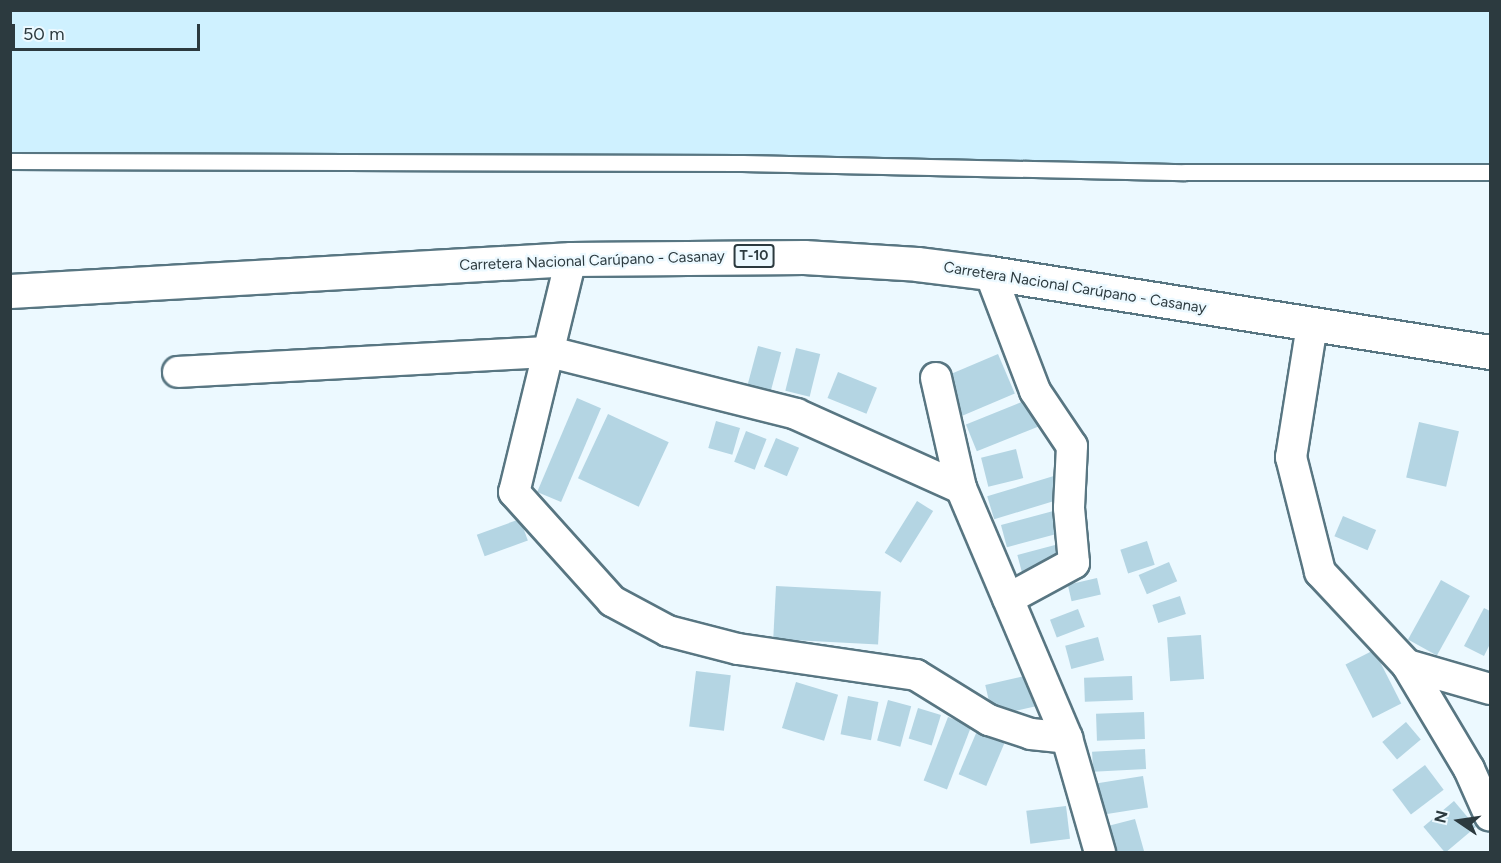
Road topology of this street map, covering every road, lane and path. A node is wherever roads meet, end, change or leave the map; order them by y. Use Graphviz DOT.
graph roads {
  1 [pos="10,161"];
  2 [pos="1491,172"];
  3 [pos="571,259"];
  4 [pos="990,273"];
  5 [pos="10,291"];
  6 [pos="1312,325"];
  7 [pos="550,352"];
  8 [pos="1491,352"];
  9 [pos="178,372"];
  10 [pos="936,378"];
  11 [pos="961,488"];
  12 [pos="1008,599"];
  13 [pos="1407,665"];
  14 [pos="1491,689"];
  15 [pos="1067,738"];
  16 [pos="1491,816"];
  17 [pos="1100,852"];
  1 -- 2 [label="lane"];
  3 -- 4 [label="highway, Carretera Nacional Carúpano - Casanay / T-10"];
  3 -- 5 [label="highway, Carretera Nacional Carúpano - Casanay / T-10"];
  3 -- 7 [label="street"];
  4 -- 6 [label="highway, Carretera Nacional Carúpano - Casanay / T-10"];
  4 -- 12 [label="street"];
  6 -- 8 [label="highway, Carretera Nacional Carúpano - Casanay / T-10"];
  6 -- 13 [label="street"];
  7 -- 9 [label="street"];
  7 -- 11 [label="street"];
  7 -- 15 [label="street"];
  10 -- 11 [label="street"];
  11 -- 12 [label="street"];
  12 -- 15 [label="street"];
  13 -- 14 [label="street"];
  13 -- 16 [label="street"];
  15 -- 17 [label="street"];
}
